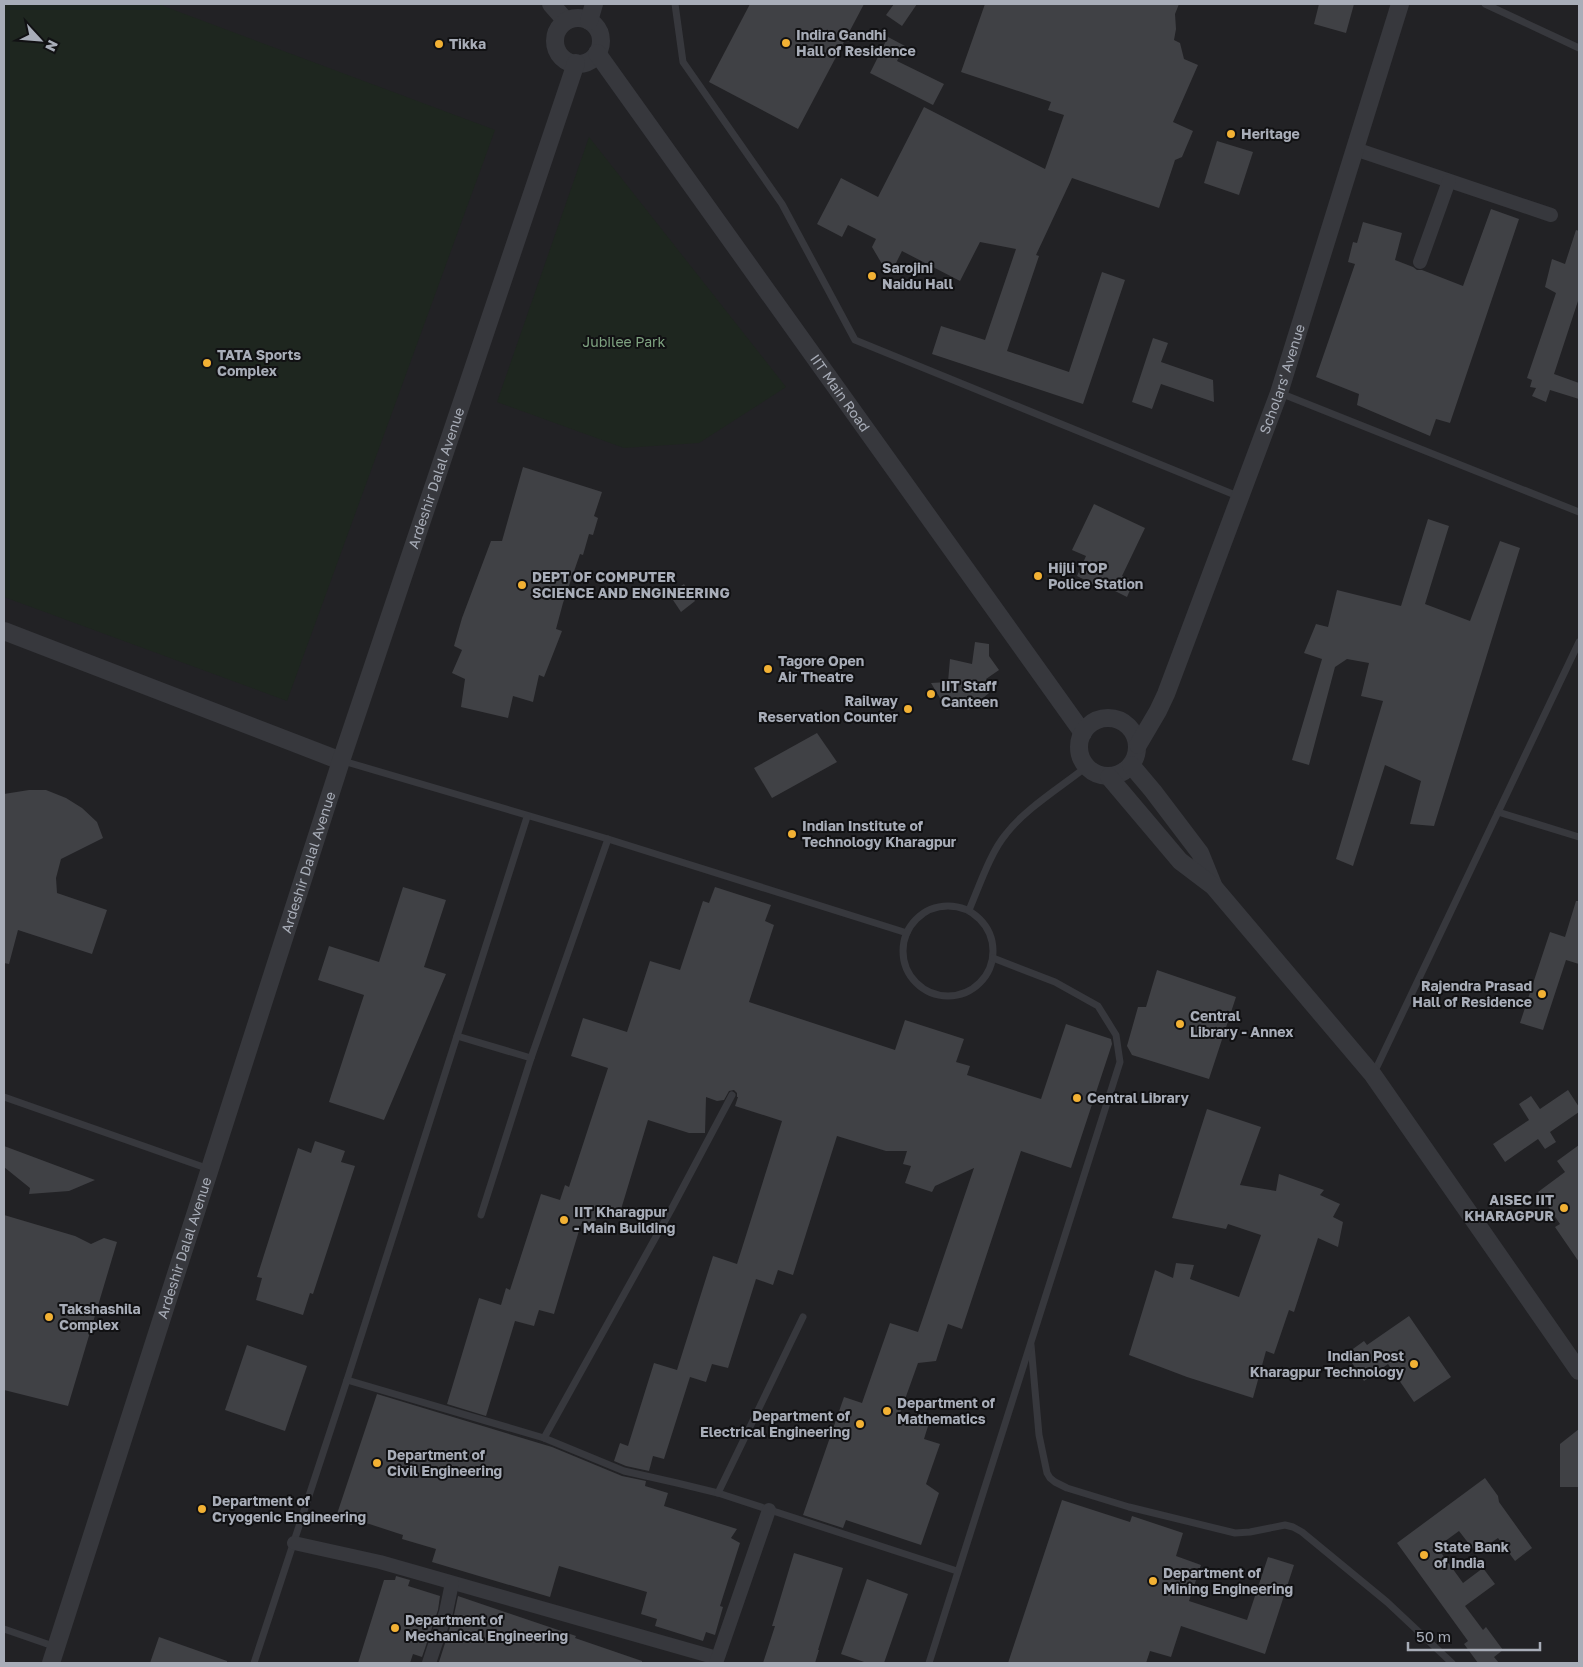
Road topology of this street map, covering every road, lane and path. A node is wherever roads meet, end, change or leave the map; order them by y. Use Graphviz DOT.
graph roads {
  1 [pos="551,4"];
  2 [pos="594,4"];
  3 [pos="675,4"];
  4 [pos="1400,4"];
  5 [pos="1485,4"];
  6 [pos="589,21"];
  7 [pos="566,22"];
  8 [pos="1579,48"];
  9 [pos="597,53"];
  10 [pos="576,64"];
  11 [pos="1355,148"];
  12 [pos="1448,181"];
  13 [pos="1551,215"];
  14 [pos="1420,262"];
  15 [pos="1280,393"];
  16 [pos="1241,497"];
  17 [pos="1579,512"];
  18 [pos="4,631"];
  19 [pos="1578,646"];
  20 [pos="1082,733"];
  21 [pos="1138,745"];
  22 [pos="341,761"];
  23 [pos="1131,765"];
  24 [pos="1086,767"];
  25 [pos="1109,777"];
  26 [pos="1498,812"];
  27 [pos="527,817"];
  28 [pos="1579,838"];
  29 [pos="608,839"];
  30 [pos="1213,886"];
  31 [pos="969,910"];
  32 [pos="907,933"];
  33 [pos="993,958"];
  34 [pos="457,1036"];
  35 [pos="532,1058"];
  36 [pos="1373,1075"];
  37 [pos="732,1095"];
  38 [pos="4,1097"];
  39 [pos="210,1170"];
  40 [pos="481,1215"];
  41 [pos="803,1317"];
  42 [pos="1031,1342"];
  43 [pos="1579,1371"];
  44 [pos="347,1380"];
  45 [pos="544,1438"];
  46 [pos="718,1493"];
  47 [pos="769,1510"];
  48 [pos="294,1543"];
  49 [pos="957,1571"];
  50 [pos="452,1583"];
  51 [pos="4,1629"];
  52 [pos="54,1655"];
  53 [pos="717,1661"];
  54 [pos="254,1663"];
  55 [pos="429,1663"];
  56 [pos="929,1663"];
  57 [pos="1452,1663"];
  1 -- 7 [label="street"];
  2 -- 6 [label="street"];
  3 -- 16 [label="lane"];
  4 -- 11 [label="street, Scholars' Avenue"];
  5 -- 8 [label="lane"];
  6 -- 7 [label="street"];
  6 -- 9 [label="street"];
  7 -- 10 [label="street"];
  9 -- 10 [label="street"];
  9 -- 20 [label="street, IIT Main Road"];
  10 -- 22 [label="street, Ardeshir Dalal Avenue"];
  11 -- 12 [label="street"];
  11 -- 15 [label="street, Scholars' Avenue"];
  12 -- 13 [label="street"];
  12 -- 14 [label="street"];
  15 -- 16 [label="street, Scholars' Avenue"];
  15 -- 17 [label="lane"];
  16 -- 21 [label="street, Scholars' Avenue"];
  18 -- 22 [label="street"];
  19 -- 26 [label="lane"];
  20 -- 21 [label="street"];
  20 -- 24 [label="street"];
  21 -- 23 [label="street"];
  22 -- 27 [label="lane"];
  22 -- 39 [label="street, Ardeshir Dalal Avenue"];
  23 -- 25 [label="street"];
  23 -- 30 [label="street"];
  24 -- 25 [label="street"];
  24 -- 31 [label="lane"];
  25 -- 30 [label="street"];
  26 -- 28 [label="lane"];
  26 -- 36 [label="lane"];
  27 -- 29 [label="lane"];
  27 -- 34 [label="lane"];
  29 -- 32 [label="lane"];
  29 -- 35 [label="lane"];
  30 -- 36 [label="street"];
  31 -- 32 [label="lane"];
  31 -- 33 [label="lane"];
  32 -- 33 [label="lane"];
  33 -- 42 [label="lane"];
  34 -- 35 [label="lane"];
  34 -- 44 [label="lane"];
  35 -- 40 [label="lane"];
  36 -- 43 [label="street"];
  37 -- 45 [label="lane"];
  38 -- 39 [label="lane"];
  39 -- 52 [label="street, Ardeshir Dalal Avenue"];
  41 -- 46 [label="lane"];
  42 -- 49 [label="lane"];
  42 -- 57 [label="lane"];
  44 -- 45 [label="lane"];
  44 -- 48 [label="lane"];
  45 -- 46 [label="lane"];
  46 -- 47 [label="lane"];
  47 -- 49 [label="lane"];
  47 -- 53 [label="street"];
  48 -- 50 [label="street"];
  48 -- 54 [label="lane"];
  49 -- 56 [label="lane"];
  50 -- 53 [label="street"];
  50 -- 55 [label="street"];
  51 -- 52 [label="lane"];
}
